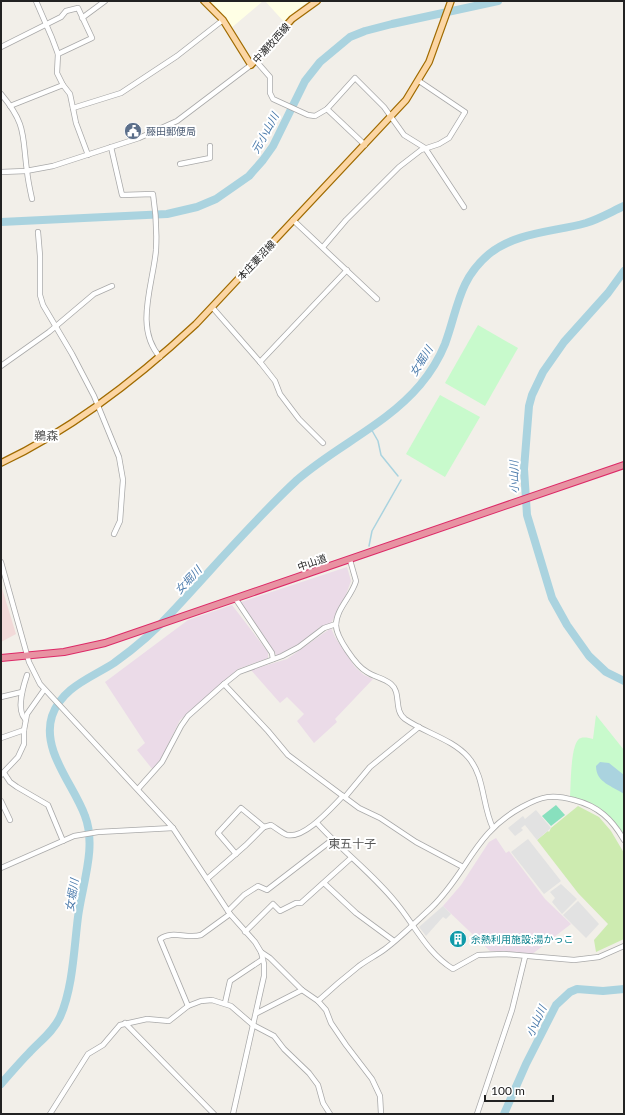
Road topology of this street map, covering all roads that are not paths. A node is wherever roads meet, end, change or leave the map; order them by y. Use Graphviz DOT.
graph roads {
  1 [pos="36,1"];
  2 [pos="105,1"];
  3 [pos="204,1"];
  4 [pos="317,1"];
  5 [pos="451,1"];
  6 [pos="82,18"];
  7 [pos="223,20"];
  8 [pos="47,23"];
  9 [pos="1,47"];
  10 [pos="58,54"];
  11 [pos="254,63"];
  12 [pos="419,81"];
  13 [pos="63,85"];
  14 [pos="1,94"];
  15 [pos="10,106"];
  16 [pos="73,108"];
  17 [pos="327,109"];
  18 [pos="392,116"];
  19 [pos="365,145"];
  20 [pos="210,146"];
  21 [pos="111,147"];
  22 [pos="425,148"];
  23 [pos="88,155"];
  24 [pos="180,164"];
  25 [pos="26,171"];
  26 [pos="1,172"];
  27 [pos="32,199"];
  28 [pos="464,207"];
  29 [pos="294,220"];
  30 [pos="38,232"];
  31 [pos="323,247"];
  32 [pos="347,270"];
  33 [pos="112,286"];
  34 [pos="377,299"];
  35 [pos="212,307"];
  36 [pos="56,327"];
  37 [pos="160,357"];
  38 [pos="260,362"];
  39 [pos="1,366"];
  40 [pos="97,406"];
  41 [pos="323,443"];
  42 [pos="1,463"];
  43 [pos="624,465"];
  44 [pos="114,534"];
  45 [pos="350,560"];
  46 [pos="1,562"];
  47 [pos="234,598"];
  48 [pos="336,624"];
  49 [pos="28,656"];
  50 [pos="1,658"];
  51 [pos="273,659"];
  52 [pos="27,675"];
  53 [pos="224,684"];
  54 [pos="44,690"];
  55 [pos="22,692"];
  56 [pos="1,697"];
  57 [pos="25,719"];
  58 [pos="419,727"];
  59 [pos="24,730"];
  60 [pos="1,738"];
  61 [pos="2,774"];
  62 [pos="138,789"];
  63 [pos="344,797"];
  64 [pos="1,801"];
  65 [pos="10,820"];
  66 [pos="317,823"];
  67 [pos="264,827"];
  68 [pos="173,828"];
  69 [pos="493,828"];
  70 [pos="332,840"];
  71 [pos="624,840"];
  72 [pos="62,842"];
  73 [pos="236,854"];
  74 [pos="351,858"];
  75 [pos="463,867"];
  76 [pos="1,868"];
  77 [pos="207,879"];
  78 [pos="324,883"];
  79 [pos="229,913"];
  80 [pos="411,926"];
  81 [pos="245,932"];
  82 [pos="394,941"];
  83 [pos="624,946"];
  84 [pos="261,952"];
  85 [pos="525,957"];
  86 [pos="263,959"];
  87 [pos="302,990"];
  88 [pos="318,1001"];
  89 [pos="224,1003"];
  90 [pos="188,1006"];
  91 [pos="257,1013"];
  92 [pos="125,1023"];
  93 [pos="254,1025"];
  94 [pos="50,1114"];
  95 [pos="214,1114"];
  96 [pos="233,1114"];
  97 [pos="330,1114"];
  98 [pos="381,1114"];
  99 [pos="477,1114"];
  1 -- 8 [label="street"];
  2 -- 6 [label="street"];
  3 -- 7 [label="main road, 中瀬牧西線"];
  4 -- 11 [label="main road, 中瀬牧西線"];
  5 -- 12 [label="main road, 本庄妻沼線"];
  6 -- 8 [label="street"];
  6 -- 10 [label="street"];
  7 -- 11 [label="main road, 中瀬牧西線"];
  7 -- 16 [label="street"];
  8 -- 9 [label="street"];
  8 -- 10 [label="street"];
  10 -- 13 [label="street"];
  11 -- 17 [label="street"];
  11 -- 21 [label="street"];
  12 -- 18 [label="main road, 本庄妻沼線"];
  12 -- 22 [label="street"];
  13 -- 15 [label="street"];
  13 -- 16 [label="street"];
  14 -- 15 [label="street"];
  15 -- 25 [label="street"];
  16 -- 23 [label="street"];
  17 -- 18 [label="street"];
  17 -- 19 [label="street"];
  18 -- 19 [label="main road, 本庄妻沼線"];
  18 -- 22 [label="street"];
  19 -- 29 [label="main road, 本庄妻沼線"];
  20 -- 24 [label="street"];
  21 -- 23 [label="street"];
  21 -- 37 [label="street"];
  22 -- 28 [label="street"];
  22 -- 31 [label="street"];
  23 -- 25 [label="street"];
  25 -- 26 [label="street"];
  25 -- 27 [label="street"];
  29 -- 31 [label="street"];
  29 -- 35 [label="main road, 本庄妻沼線"];
  30 -- 36 [label="street"];
  31 -- 32 [label="street"];
  32 -- 34 [label="street"];
  32 -- 38 [label="street"];
  33 -- 36 [label="street"];
  35 -- 37 [label="main road, 本庄妻沼線"];
  35 -- 38 [label="street"];
  36 -- 39 [label="street"];
  36 -- 40 [label="street"];
  37 -- 40 [label="main road, 本庄妻沼線"];
  38 -- 41 [label="street"];
  40 -- 42 [label="main road, 本庄妻沼線"];
  40 -- 44 [label="street"];
  43 -- 45 [label="highway, 中山道"];
  45 -- 47 [label="highway, 中山道"];
  45 -- 48 [label="street"];
  46 -- 49 [label="street"];
  47 -- 49 [label="highway, 中山道"];
  47 -- 51 [label="street"];
  48 -- 51 [label="street"];
  48 -- 58 [label="street"];
  49 -- 50 [label="highway, 中山道"];
  49 -- 54 [label="street"];
  51 -- 53 [label="street"];
  52 -- 55 [label="street"];
  53 -- 62 [label="street"];
  53 -- 63 [label="street"];
  54 -- 57 [label="street"];
  54 -- 62 [label="street"];
  55 -- 56 [label="street"];
  55 -- 57 [label="street"];
  57 -- 59 [label="street"];
  58 -- 63 [label="street"];
  58 -- 69 [label="street"];
  59 -- 60 [label="street"];
  59 -- 61 [label="street"];
  61 -- 72 [label="street"];
  62 -- 68 [label="street"];
  63 -- 66 [label="street"];
  63 -- 75 [label="street"];
  64 -- 65 [label="street"];
  66 -- 67 [label="street"];
  66 -- 70 [label="street"];
  67 -- 73 [label="street"];
  67 -- 73 [label="street"];
  68 -- 72 [label="street"];
  68 -- 77 [label="street"];
  69 -- 71 [label="street"];
  69 -- 75 [label="street"];
  70 -- 74 [label="street"];
  70 -- 79 [label="street"];
  72 -- 76 [label="street"];
  73 -- 77 [label="street"];
  74 -- 78 [label="street"];
  74 -- 80 [label="street"];
  75 -- 80 [label="street"];
  77 -- 79 [label="street"];
  78 -- 81 [label="street"];
  78 -- 82 [label="street"];
  79 -- 81 [label="street"];
  79 -- 90 [label="street"];
  80 -- 82 [label="street"];
  80 -- 85 [label="street"];
  81 -- 84 [label="street"];
  82 -- 88 [label="street"];
  83 -- 85 [label="street"];
  84 -- 86 [label="street"];
  84 -- 87 [label="street"];
  85 -- 99 [label="street"];
  86 -- 89 [label="street"];
  86 -- 91 [label="street"];
  87 -- 88 [label="street"];
  87 -- 91 [label="street"];
  88 -- 98 [label="street"];
  89 -- 90 [label="street"];
  89 -- 93 [label="street"];
  90 -- 92 [label="street"];
  91 -- 93 [label="street"];
  92 -- 94 [label="street"];
  92 -- 95 [label="street"];
  93 -- 96 [label="street"];
  93 -- 97 [label="street"];
}
